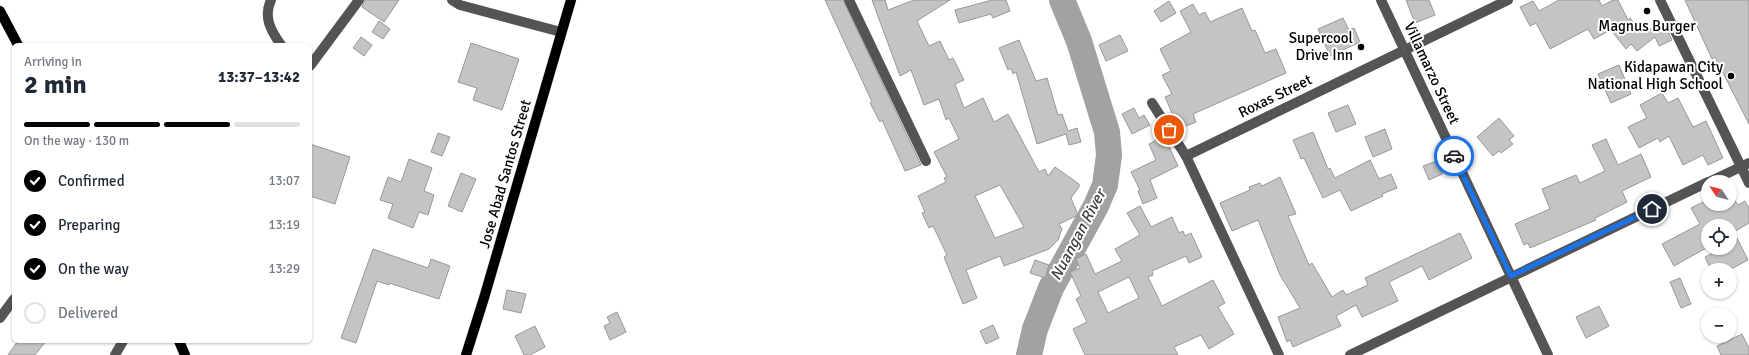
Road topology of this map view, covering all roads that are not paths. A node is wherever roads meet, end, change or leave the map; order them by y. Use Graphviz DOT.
graph roads {
  1 [pos="271,0"];
  2 [pos="359,0"];
  3 [pos="452,0"];
  4 [pos="571,0"];
  5 [pos="849,0"];
  6 [pos="1381,0"];
  7 [pos="1508,0"];
  8 [pos="1660,0"];
  9 [pos="0,11"];
  10 [pos="561,32"];
  11 [pos="17,43"];
  12 [pos="280,43"];
  13 [pos="1404,50"];
  14 [pos="312,63"];
  15 [pos="1152,103"];
  16 [pos="1186,156"];
  17 [pos="926,161"];
  18 [pos="1745,165"];
  19 [pos="1723,175"];
  20 [pos="1749,183"];
  21 [pos="1701,185"];
  22 [pos="1511,276"];
  23 [pos="12,302"];
  24 [pos="0,318"];
  25 [pos="122,343"];
  26 [pos="180,343"];
  27 [pos="115,355"];
  28 [pos="185,355"];
  29 [pos="466,355"];
  30 [pos="1278,355"];
  31 [pos="1350,355"];
  32 [pos="1548,355"];
  1 -- 12 [label="street"];
  2 -- 14 [label="street"];
  3 -- 10 [label="street"];
  4 -- 10 [label="main road, Jose Abad Santos Street"];
  5 -- 17 [label="street"];
  6 -- 13 [label="street, Villamarzo Street"];
  7 -- 13 [label="street, Roxas Street"];
  8 -- 18 [label="street"];
  9 -- 11 [label="main road"];
  10 -- 29 [label="main road, Jose Abad Santos Street"];
  13 -- 16 [label="street, Roxas Street"];
  13 -- 22 [label="street, Villamarzo Street"];
  15 -- 16 [label="street"];
  16 -- 30 [label="street"];
  18 -- 19 [label="street"];
  18 -- 20 [label="street"];
  21 -- 22 [label="street"];
  22 -- 31 [label="street"];
  22 -- 32 [label="street, Villamarzo Street"];
  23 -- 24 [label="street"];
  25 -- 27 [label="street"];
  26 -- 28 [label="main road"];
}
